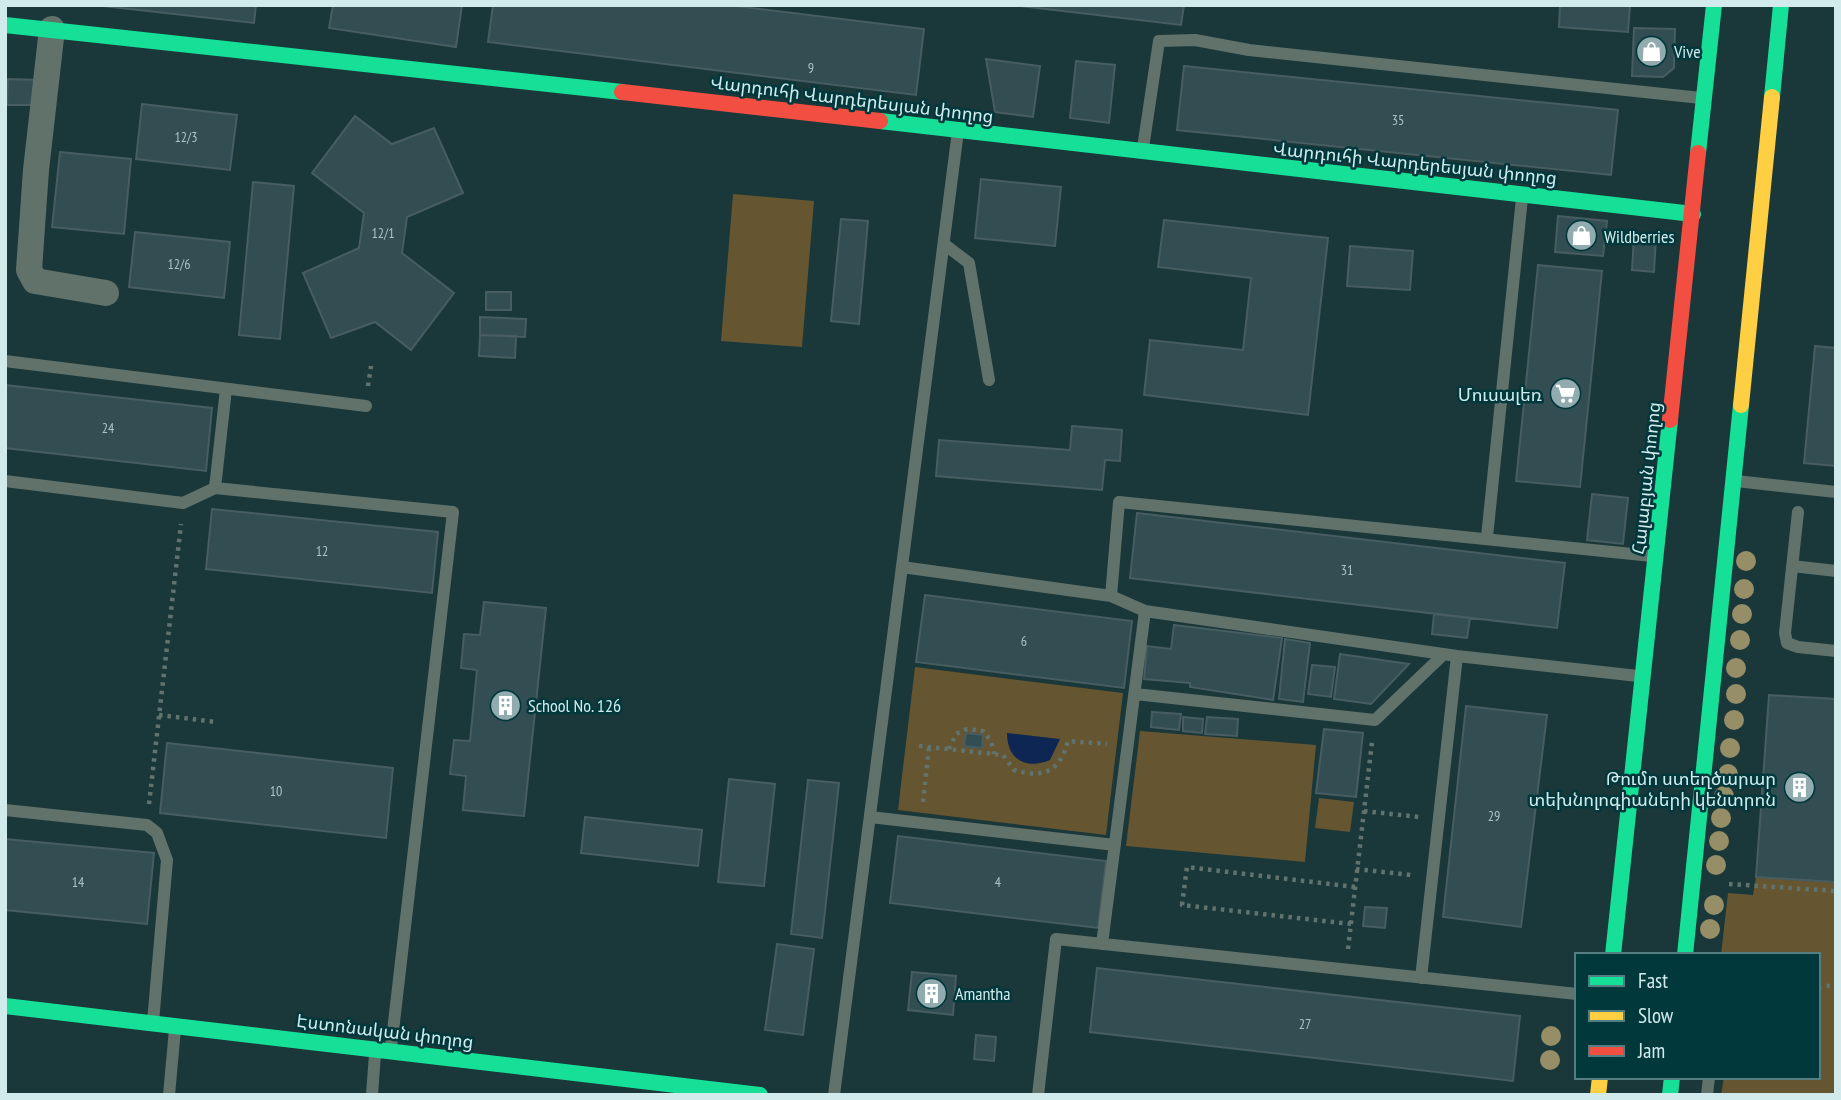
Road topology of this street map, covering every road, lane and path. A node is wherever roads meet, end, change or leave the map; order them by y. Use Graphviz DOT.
graph roads {
  1 [pos="1714,5"];
  2 [pos="1781,5"];
  3 [pos="5,25"];
  4 [pos="52,29"];
  5 [pos="1705,98"];
  6 [pos="958,131"];
  7 [pos="1143,152"];
  8 [pos="1522,194"];
  9 [pos="1693,214"];
  10 [pos="944,244"];
  11 [pos="106,293"];
  12 [pos="5,362"];
  13 [pos="989,380"];
  14 [pos="226,389"];
  15 [pos="366,406"];
  16 [pos="5,481"];
  17 [pos="1732,481"];
  18 [pos="215,488"];
  19 [pos="1836,492"];
  20 [pos="183,503"];
  21 [pos="1798,512"];
  22 [pos="1487,537"];
  23 [pos="1657,556"];
  24 [pos="1792,565"];
  25 [pos="902,566"];
  26 [pos="1836,570"];
  27 [pos="1111,596"];
  28 [pos="1145,611"];
  29 [pos="1836,651"];
  30 [pos="1451,655"];
  31 [pos="1644,677"];
  32 [pos="1135,694"];
  33 [pos="159,715"];
  34 [pos="1375,720"];
  35 [pos="216,722"];
  36 [pos="919,746"];
  37 [pos="1128,746"];
  38 [pos="929,747"];
  39 [pos="949,750"];
  40 [pos="994,754"];
  41 [pos="5,810"];
  42 [pos="1364,811"];
  43 [pos="870,817"];
  44 [pos="1439,819"];
  45 [pos="921,822"];
  46 [pos="147,825"];
  47 [pos="1115,845"];
  48 [pos="1356,870"];
  49 [pos="1432,877"];
  50 [pos="1729,884"];
  51 [pos="1355,887"];
  52 [pos="1836,891"];
  53 [pos="1351,924"];
  54 [pos="1102,944"];
  55 [pos="1613,953"];
  56 [pos="1685,953"];
  57 [pos="1345,969"];
  58 [pos="1420,978"];
  59 [pos="1575,994"];
  60 [pos="5,1006"];
  61 [pos="153,1024"];
  62 [pos="175,1026"];
  63 [pos="383,1051"];
  64 [pos="169,1095"];
  65 [pos="372,1095"];
  66 [pos="760,1095"];
  67 [pos="834,1095"];
  68 [pos="1038,1095"];
  1 -- 5 [label="street, Հալաբյան փողոց"];
  2 -- 17 [label="street"];
  3 -- 4 [label="street, Վարդուհի Վարդերեսյան փողոց"];
  4 -- 6 [label="street, Վարդուհի Վարդերեսյան փողոց"];
  4 -- 11 [label="street"];
  5 -- 7 [label="lane"];
  5 -- 9 [label="street, Հալաբյան փողոց"];
  6 -- 7 [label="street, Վարդուհի Վարդերեսյան փողոց"];
  6 -- 10 [label="lane"];
  7 -- 8 [label="street, Վարդուհի Վարդերեսյան փողոց"];
  8 -- 9 [label="street, Վարդուհի Վարդերեսյան փողոց"];
  8 -- 22 [label="lane"];
  9 -- 23 [label="street, Հալաբյան փողոց"];
  10 -- 13 [label="lane"];
  10 -- 25 [label="lane"];
  12 -- 14 [label="lane"];
  14 -- 15 [label="lane"];
  14 -- 18 [label="lane"];
  16 -- 20 [label="lane"];
  17 -- 19 [label="lane"];
  17 -- 56 [label="street"];
  18 -- 20 [label="lane"];
  18 -- 63 [label="lane"];
  20 -- 33 [label="path"];
  21 -- 24 [label="lane"];
  22 -- 23 [label="lane"];
  22 -- 27 [label="lane"];
  23 -- 31 [label="street, Հալաբյան փողոց"];
  24 -- 26 [label="lane"];
  24 -- 29 [label="lane"];
  25 -- 27 [label="lane"];
  25 -- 43 [label="lane"];
  27 -- 28 [label="lane"];
  28 -- 30 [label="lane"];
  28 -- 32 [label="lane"];
  30 -- 31 [label="lane"];
  30 -- 34 [label="lane"];
  30 -- 44 [label="lane"];
  31 -- 55 [label="street, Հալաբյան փողոց"];
  32 -- 34 [label="lane"];
  32 -- 37 [label="lane"];
  33 -- 35 [label="path"];
  33 -- 46 [label="path"];
  34 -- 42 [label="path"];
  36 -- 38 [label="path"];
  37 -- 40 [label="path"];
  37 -- 47 [label="lane"];
  38 -- 39 [label="path"];
  38 -- 45 [label="path"];
  39 -- 40 [label="path"];
  39 -- 40 [label="path"];
  41 -- 46 [label="lane"];
  42 -- 44 [label="path"];
  42 -- 48 [label="path"];
  43 -- 45 [label="lane"];
  43 -- 67 [label="lane"];
  44 -- 49 [label="lane"];
  45 -- 47 [label="lane"];
  46 -- 61 [label="lane"];
  47 -- 54 [label="lane"];
  48 -- 49 [label="path"];
  48 -- 51 [label="path"];
  49 -- 58 [label="lane"];
  50 -- 52 [label="path"];
  51 -- 53 [label="path"];
  51 -- 53 [label="path"];
  53 -- 57 [label="path"];
  54 -- 57 [label="lane"];
  54 -- 68 [label="lane"];
  57 -- 58 [label="lane"];
  58 -- 59 [label="lane"];
  60 -- 61 [label="street, Էստոնական փողոց"];
  61 -- 62 [label="street, Էստոնական փողոց"];
  62 -- 63 [label="street, Էստոնական փողոց"];
  62 -- 64 [label="lane"];
  63 -- 65 [label="lane"];
  63 -- 66 [label="street, Էստոնական փողոց"];
}
